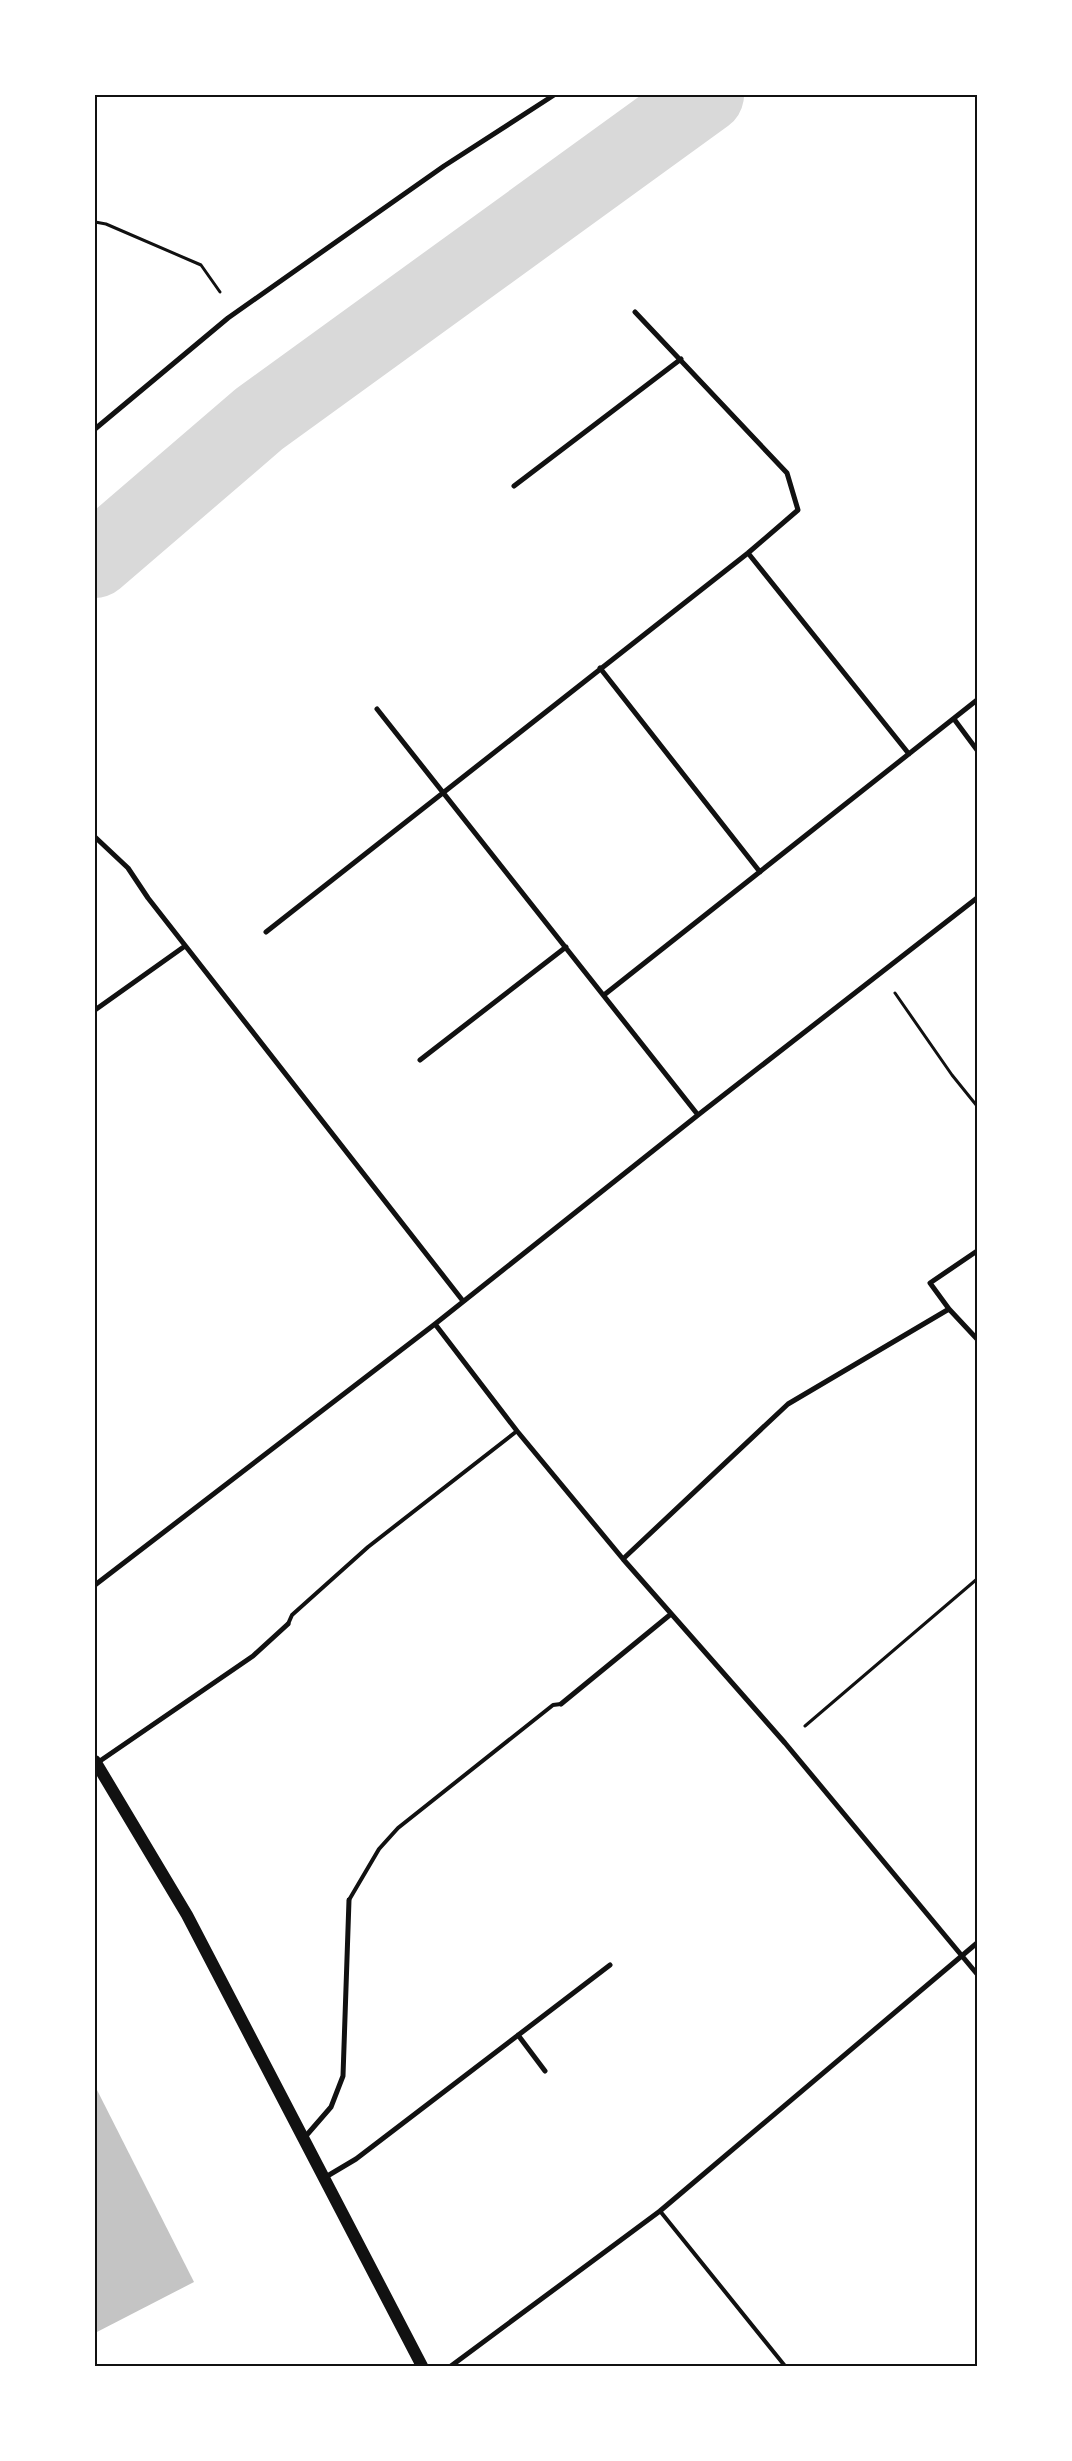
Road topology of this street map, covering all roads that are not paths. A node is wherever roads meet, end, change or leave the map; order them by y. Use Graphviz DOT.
graph roads {
  1 [pos="554,95"];
  2 [pos="635,312"];
  3 [pos="681,359"];
  4 [pos="95,429"];
  5 [pos="514,486"];
  6 [pos="748,553"];
  7 [pos="600,668"];
  8 [pos="977,700"];
  9 [pos="377,709"];
  10 [pos="954,719"];
  11 [pos="977,750"];
  12 [pos="909,754"];
  13 [pos="443,792"];
  14 [pos="95,837"];
  15 [pos="760,872"];
  16 [pos="977,898"];
  17 [pos="266,932"];
  18 [pos="185,946"];
  19 [pos="566,947"];
  20 [pos="604,995"];
  21 [pos="95,1010"];
  22 [pos="420,1060"];
  23 [pos="698,1114"];
  24 [pos="977,1251"];
  25 [pos="464,1301"];
  26 [pos="949,1309"];
  27 [pos="435,1324"];
  28 [pos="977,1339"];
  29 [pos="517,1431"];
  30 [pos="623,1559"];
  31 [pos="95,1585"];
  32 [pos="671,1614"];
  33 [pos="288,1624"];
  34 [pos="561,1704"];
  35 [pos="96,1762"];
  36 [pos="349,1900"];
  37 [pos="977,1943"];
  38 [pos="960,1955"];
  39 [pos="610,1965"];
  40 [pos="977,1974"];
  41 [pos="518,2035"];
  42 [pos="545,2071"];
  43 [pos="303,2140"];
  44 [pos="323,2178"];
  45 [pos="660,2211"];
  46 [pos="422,2366"];
  47 [pos="450,2366"];
  48 [pos="785,2366"];
  1 -- 4 [label="street"];
  2 -- 3 [label="street"];
  3 -- 5 [label="street"];
  3 -- 6 [label="street"];
  6 -- 7 [label="street"];
  6 -- 12 [label="street"];
  7 -- 13 [label="street"];
  7 -- 15 [label="street"];
  8 -- 10 [label="street"];
  9 -- 13 [label="street"];
  10 -- 11 [label="street"];
  10 -- 12 [label="street"];
  12 -- 15 [label="street"];
  13 -- 17 [label="street"];
  13 -- 19 [label="street"];
  14 -- 18 [label="street"];
  15 -- 20 [label="street"];
  16 -- 23 [label="street"];
  18 -- 21 [label="street"];
  18 -- 25 [label="street"];
  19 -- 20 [label="street"];
  19 -- 22 [label="street"];
  20 -- 23 [label="street"];
  23 -- 25 [label="street"];
  24 -- 26 [label="street"];
  25 -- 27 [label="street"];
  26 -- 28 [label="street"];
  26 -- 30 [label="street"];
  27 -- 29 [label="street"];
  27 -- 31 [label="street"];
  29 -- 30 [label="street"];
  29 -- 33 [label="lane"];
  30 -- 32 [label="street"];
  32 -- 34 [label="street"];
  32 -- 38 [label="street"];
  33 -- 35 [label="street"];
  34 -- 36 [label="lane"];
  35 -- 43 [label="main road"];
  36 -- 43 [label="street"];
  37 -- 38 [label="street"];
  38 -- 40 [label="street"];
  38 -- 45 [label="street"];
  39 -- 41 [label="street"];
  41 -- 42 [label="street"];
  41 -- 44 [label="street"];
  43 -- 44 [label="main road"];
  44 -- 46 [label="main road"];
  45 -- 47 [label="street"];
  45 -- 48 [label="lane"];
}
